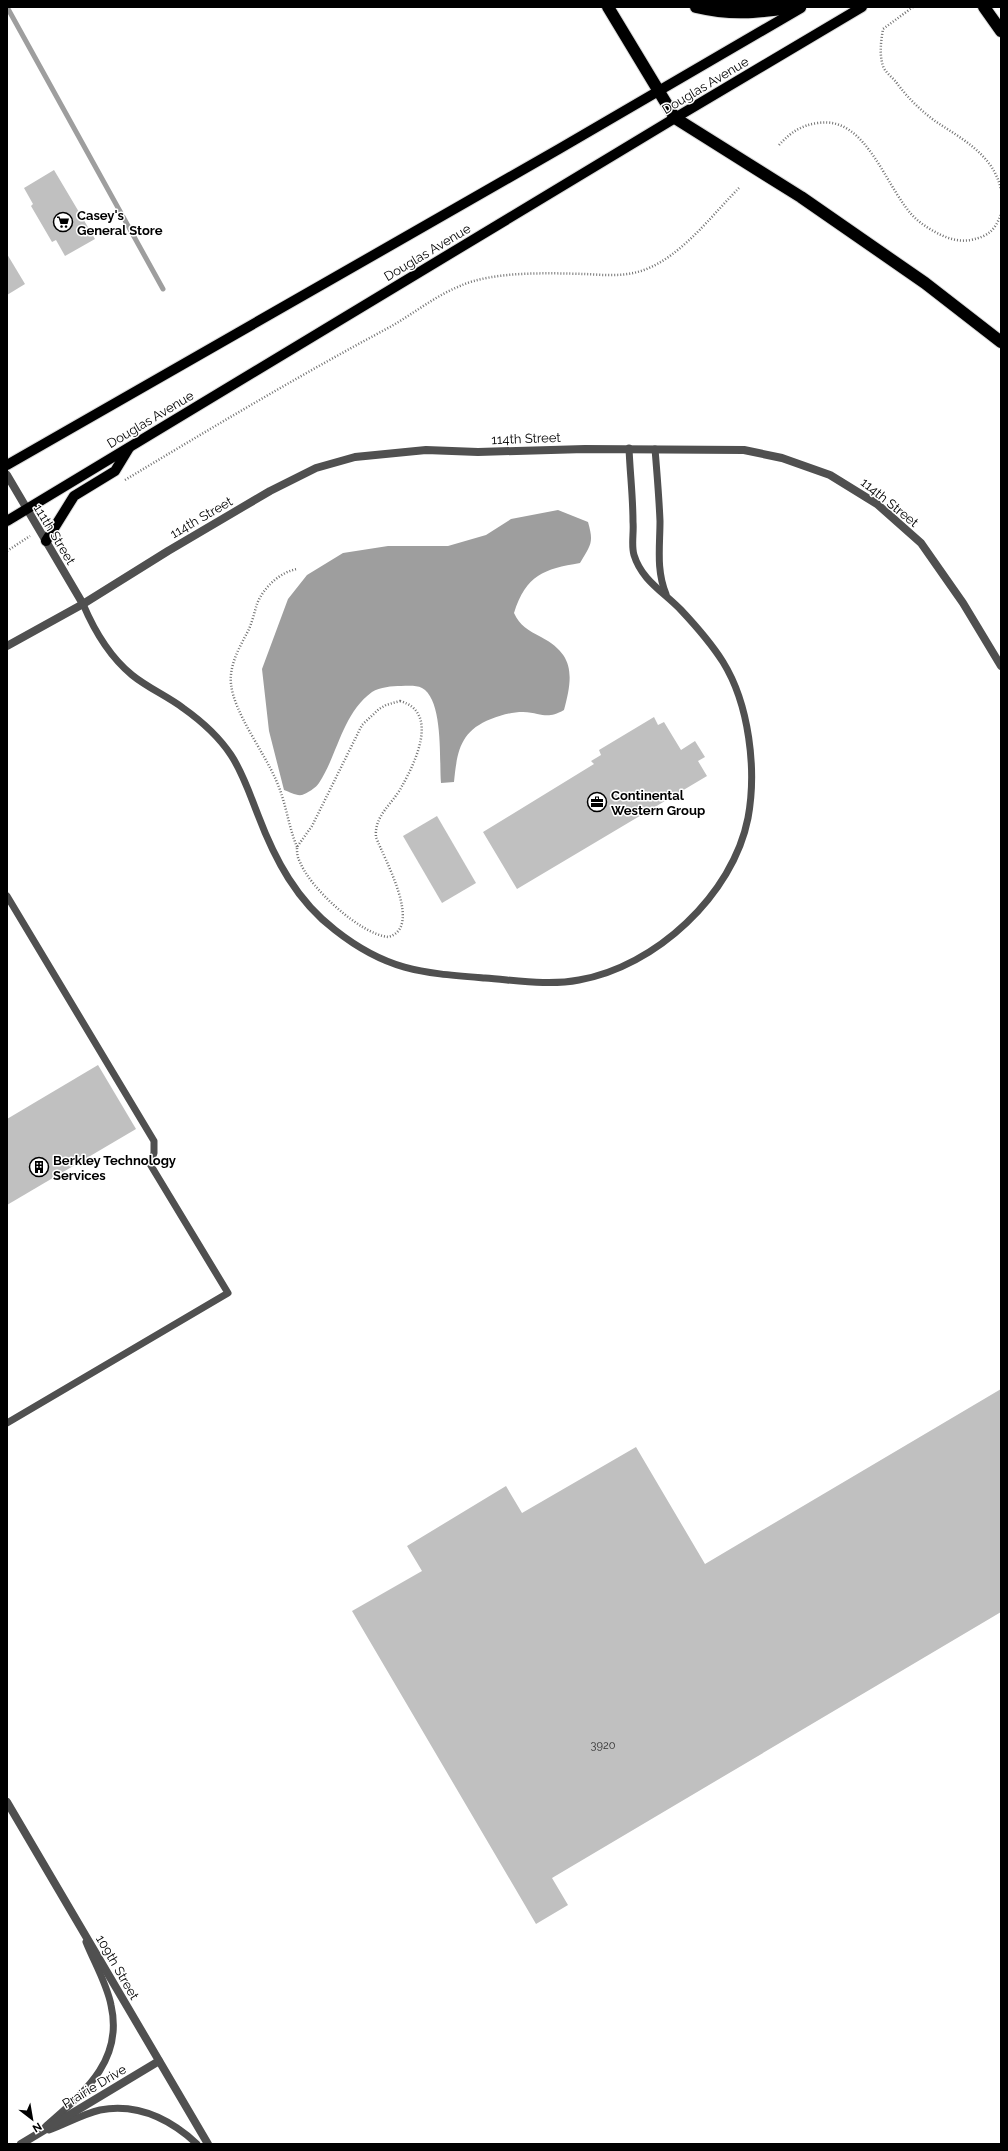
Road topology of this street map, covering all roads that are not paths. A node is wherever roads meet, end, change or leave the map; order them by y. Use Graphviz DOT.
graph roads {
  1 [pos="608,7"];
  2 [pos="696,7"];
  3 [pos="798,7"];
  4 [pos="802,7"];
  5 [pos="862,7"];
  6 [pos="984,7"];
  7 [pos="1001,31"];
  8 [pos="659,90"];
  9 [pos="675,118"];
  10 [pos="1001,342"];
  11 [pos="131,446"];
  12 [pos="629,448"];
  13 [pos="655,449"];
  14 [pos="7,465"];
  15 [pos="7,475"];
  16 [pos="27,509"];
  17 [pos="7,521"];
  18 [pos="46,542"];
  19 [pos="666,595"];
  20 [pos="83,604"];
  21 [pos="7,646"];
  22 [pos="1001,666"];
  23 [pos="7,896"];
  24 [pos="7,1423"];
  25 [pos="7,1802"];
  26 [pos="80,1927"];
  27 [pos="159,2061"];
  28 [pos="36,2135"];
  29 [pos="21,2144"];
  30 [pos="197,2144"];
  31 [pos="208,2144"];
  1 -- 8 [label="highway"];
  2 -- 3 [label="highway"];
  4 -- 8 [label="main road, Douglas Avenue"];
  5 -- 9 [label="main road, Douglas Avenue"];
  6 -- 7 [label="highway"];
  8 -- 9 [label="highway"];
  8 -- 14 [label="main road, Douglas Avenue"];
  9 -- 10 [label="highway"];
  9 -- 11 [label="main road, Douglas Avenue"];
  11 -- 16 [label="main road, Douglas Avenue"];
  11 -- 18 [label="main road"];
  12 -- 13 [label="street, 114th Street"];
  12 -- 19 [label="lane"];
  12 -- 20 [label="street, 114th Street"];
  13 -- 19 [label="lane"];
  13 -- 22 [label="street, 114th Street"];
  15 -- 16 [label="street, 111th Street"];
  16 -- 17 [label="main road, Douglas Avenue"];
  16 -- 18 [label="street, 111th Street"];
  18 -- 20 [label="street, 111th Street"];
  19 -- 20 [label="lane"];
  20 -- 21 [label="street, 114th Street"];
  23 -- 24 [label="lane"];
  25 -- 26 [label="street, 109th Street"];
  26 -- 27 [label="street, 109th Street"];
  26 -- 28 [label="lane"];
  27 -- 28 [label="street, Prairie Drive"];
  27 -- 31 [label="street, 109th Street"];
  28 -- 29 [label="street, Prairie Drive"];
  28 -- 30 [label="lane"];
}
